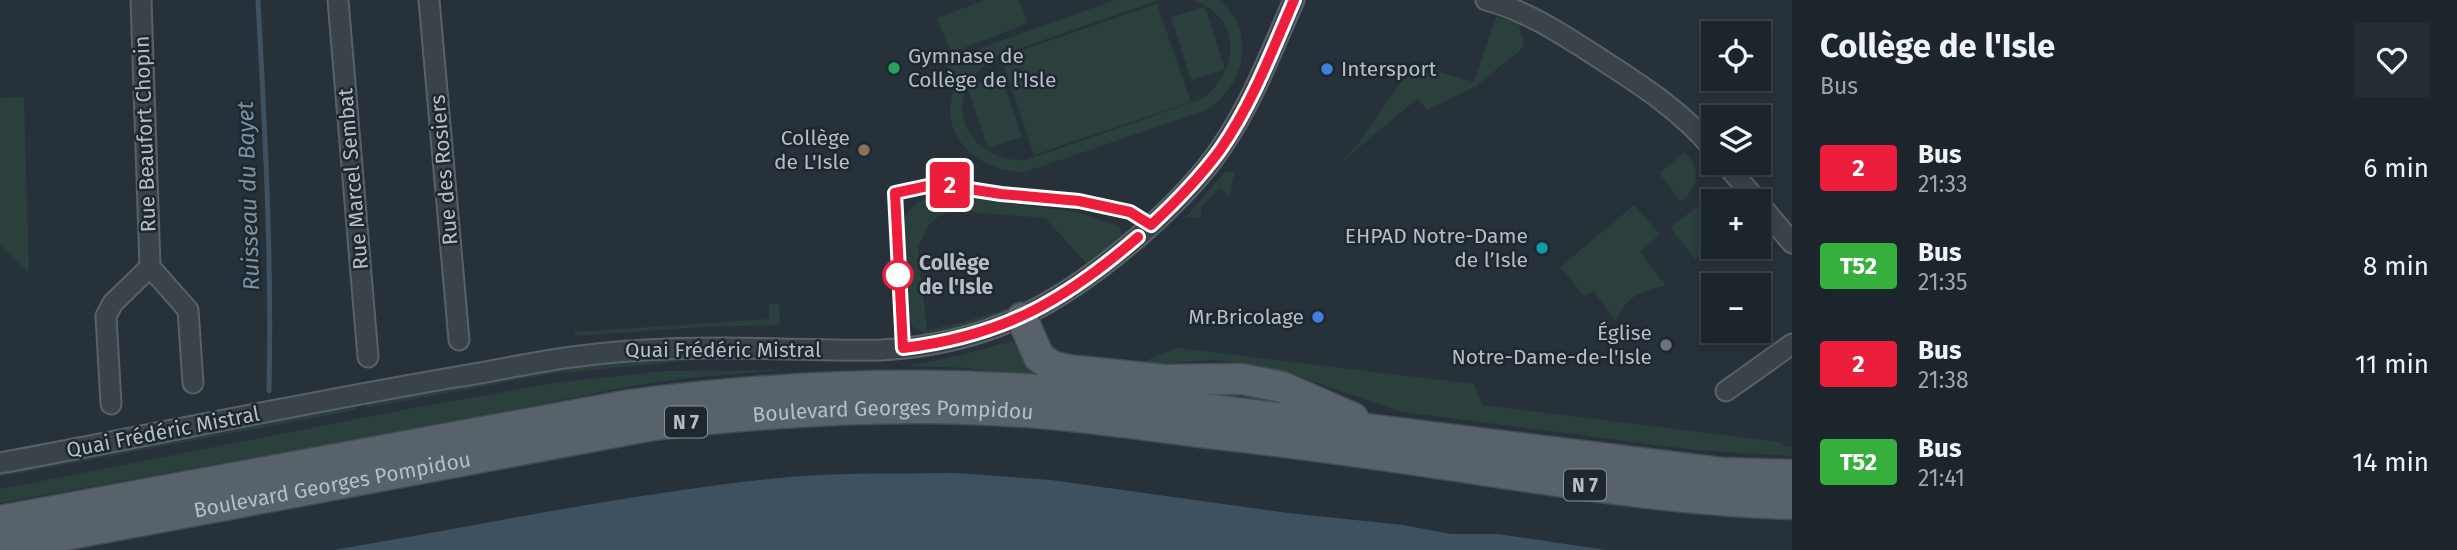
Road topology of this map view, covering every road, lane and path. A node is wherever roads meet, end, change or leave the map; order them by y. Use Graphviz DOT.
graph roads {
  1 [pos="141,0"];
  2 [pos="338,0"];
  3 [pos="429,0"];
  4 [pos="1294,0"];
  5 [pos="1486,0"];
  6 [pos="1701,136"];
  7 [pos="1735,175"];
  8 [pos="1747,189"];
  9 [pos="1771,218"];
  10 [pos="1792,243"];
  11 [pos="150,267"];
  12 [pos="1022,317"];
  13 [pos="459,340"];
  14 [pos="1792,344"];
  15 [pos="368,357"];
  16 [pos="194,383"];
  17 [pos="1726,391"];
  18 [pos="111,404"];
  19 [pos="1382,431"];
  20 [pos="0,463"];
  21 [pos="1792,475"];
  22 [pos="1792,504"];
  23 [pos="0,522"];
  24 [pos="0,547"];
  1 -- 11 [label="street, Rue Beaufort Chopin"];
  2 -- 15 [label="street, Rue Marcel Sembat"];
  3 -- 13 [label="street, Rue des Rosiers"];
  4 -- 12 [label="street, Quai Frédéric Mistral"];
  5 -- 6 [label="street"];
  7 -- 8 [label="street"];
  9 -- 10 [label="street"];
  11 -- 16 [label="street"];
  11 -- 18 [label="street"];
  12 -- 19 [label="main road"];
  12 -- 20 [label="street, Quai Frédéric Mistral"];
  14 -- 17 [label="street"];
  19 -- 21 [label="main road, Boulevard Georges Pompidou / N 7"];
  19 -- 23 [label="main road, Boulevard Georges Pompidou / N 7"];
  22 -- 24 [label="main road, Boulevard Georges Pompidou / N 7"];
}
